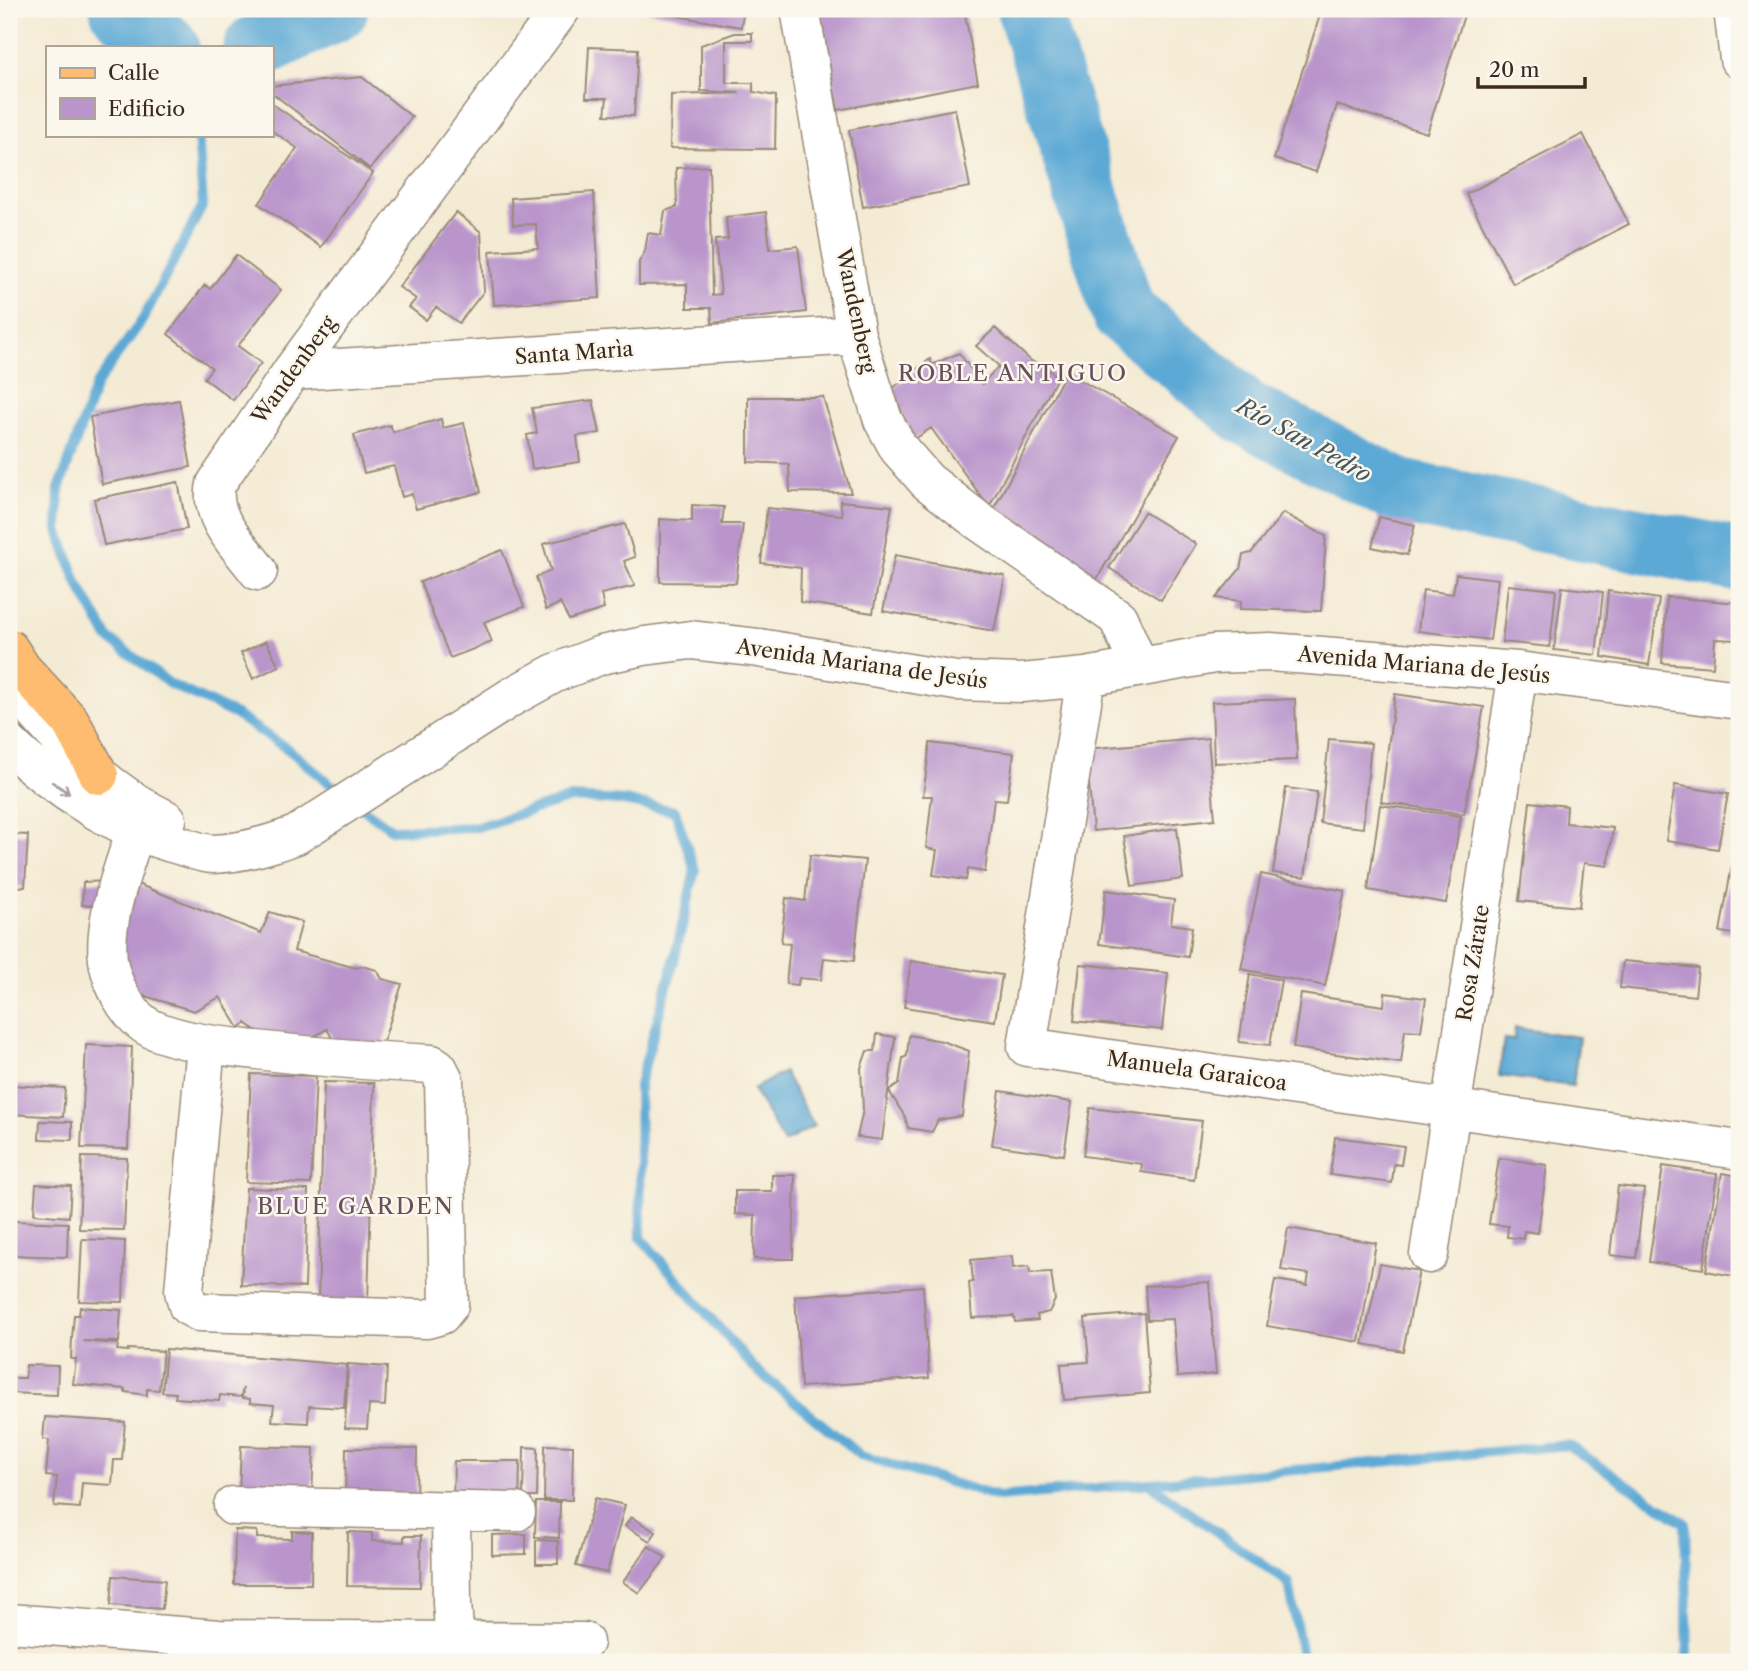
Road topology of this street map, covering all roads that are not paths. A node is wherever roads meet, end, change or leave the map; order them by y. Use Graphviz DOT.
graph roads {
  1 [pos="561,9"];
  2 [pos="800,9"];
  3 [pos="1733,9"];
  4 [pos="1739,59"];
  5 [pos="856,335"];
  6 [pos="292,371"];
  7 [pos="258,571"];
  8 [pos="9,649"];
  9 [pos="1139,666"];
  10 [pos="1518,671"];
  11 [pos="1086,677"];
  12 [pos="9,680"];
  13 [pos="1739,700"];
  14 [pos="9,744"];
  15 [pos="99,775"];
  16 [pos="136,830"];
  17 [pos="244,850"];
  18 [pos="206,1044"];
  19 [pos="1451,1107"];
  20 [pos="1739,1150"];
  21 [pos="1429,1254"];
  22 [pos="233,1506"];
  23 [pos="451,1511"];
  24 [pos="516,1513"];
  25 [pos="9,1623"];
  26 [pos="455,1641"];
  27 [pos="584,1642"];
  1 -- 6 [label="street, Wandenberg"];
  2 -- 5 [label="street, Wandenberg"];
  3 -- 4 [label="street"];
  5 -- 6 [label="street, Santa Marìa"];
  5 -- 9 [label="street, Wandenberg"];
  6 -- 7 [label="street, Wandenberg"];
  8 -- 15 [label="main road"];
  9 -- 10 [label="street, Avenida Mariana de Jesús"];
  9 -- 11 [label="street, Avenida Mariana de Jesús"];
  10 -- 13 [label="street, Avenida Mariana de Jesús"];
  10 -- 19 [label="street, Rosa Zárate"];
  11 -- 17 [label="street, Avenida Mariana de Jesús"];
  11 -- 19 [label="street, Manuela Garaicoa"];
  12 -- 15 [label="street"];
  14 -- 16 [label="street, Avenida Mariana de Jesús, one-way"];
  15 -- 17 [label="street"];
  16 -- 17 [label="street, Avenida Mariana de Jesús"];
  16 -- 18 [label="street"];
  18 -- 18 [label="street"];
  19 -- 20 [label="street, Manuela Garaicoa"];
  19 -- 21 [label="street, Rosa Zárate"];
  22 -- 23 [label="street"];
  23 -- 24 [label="street"];
  23 -- 26 [label="street"];
  25 -- 26 [label="street"];
  26 -- 27 [label="street"];
}
